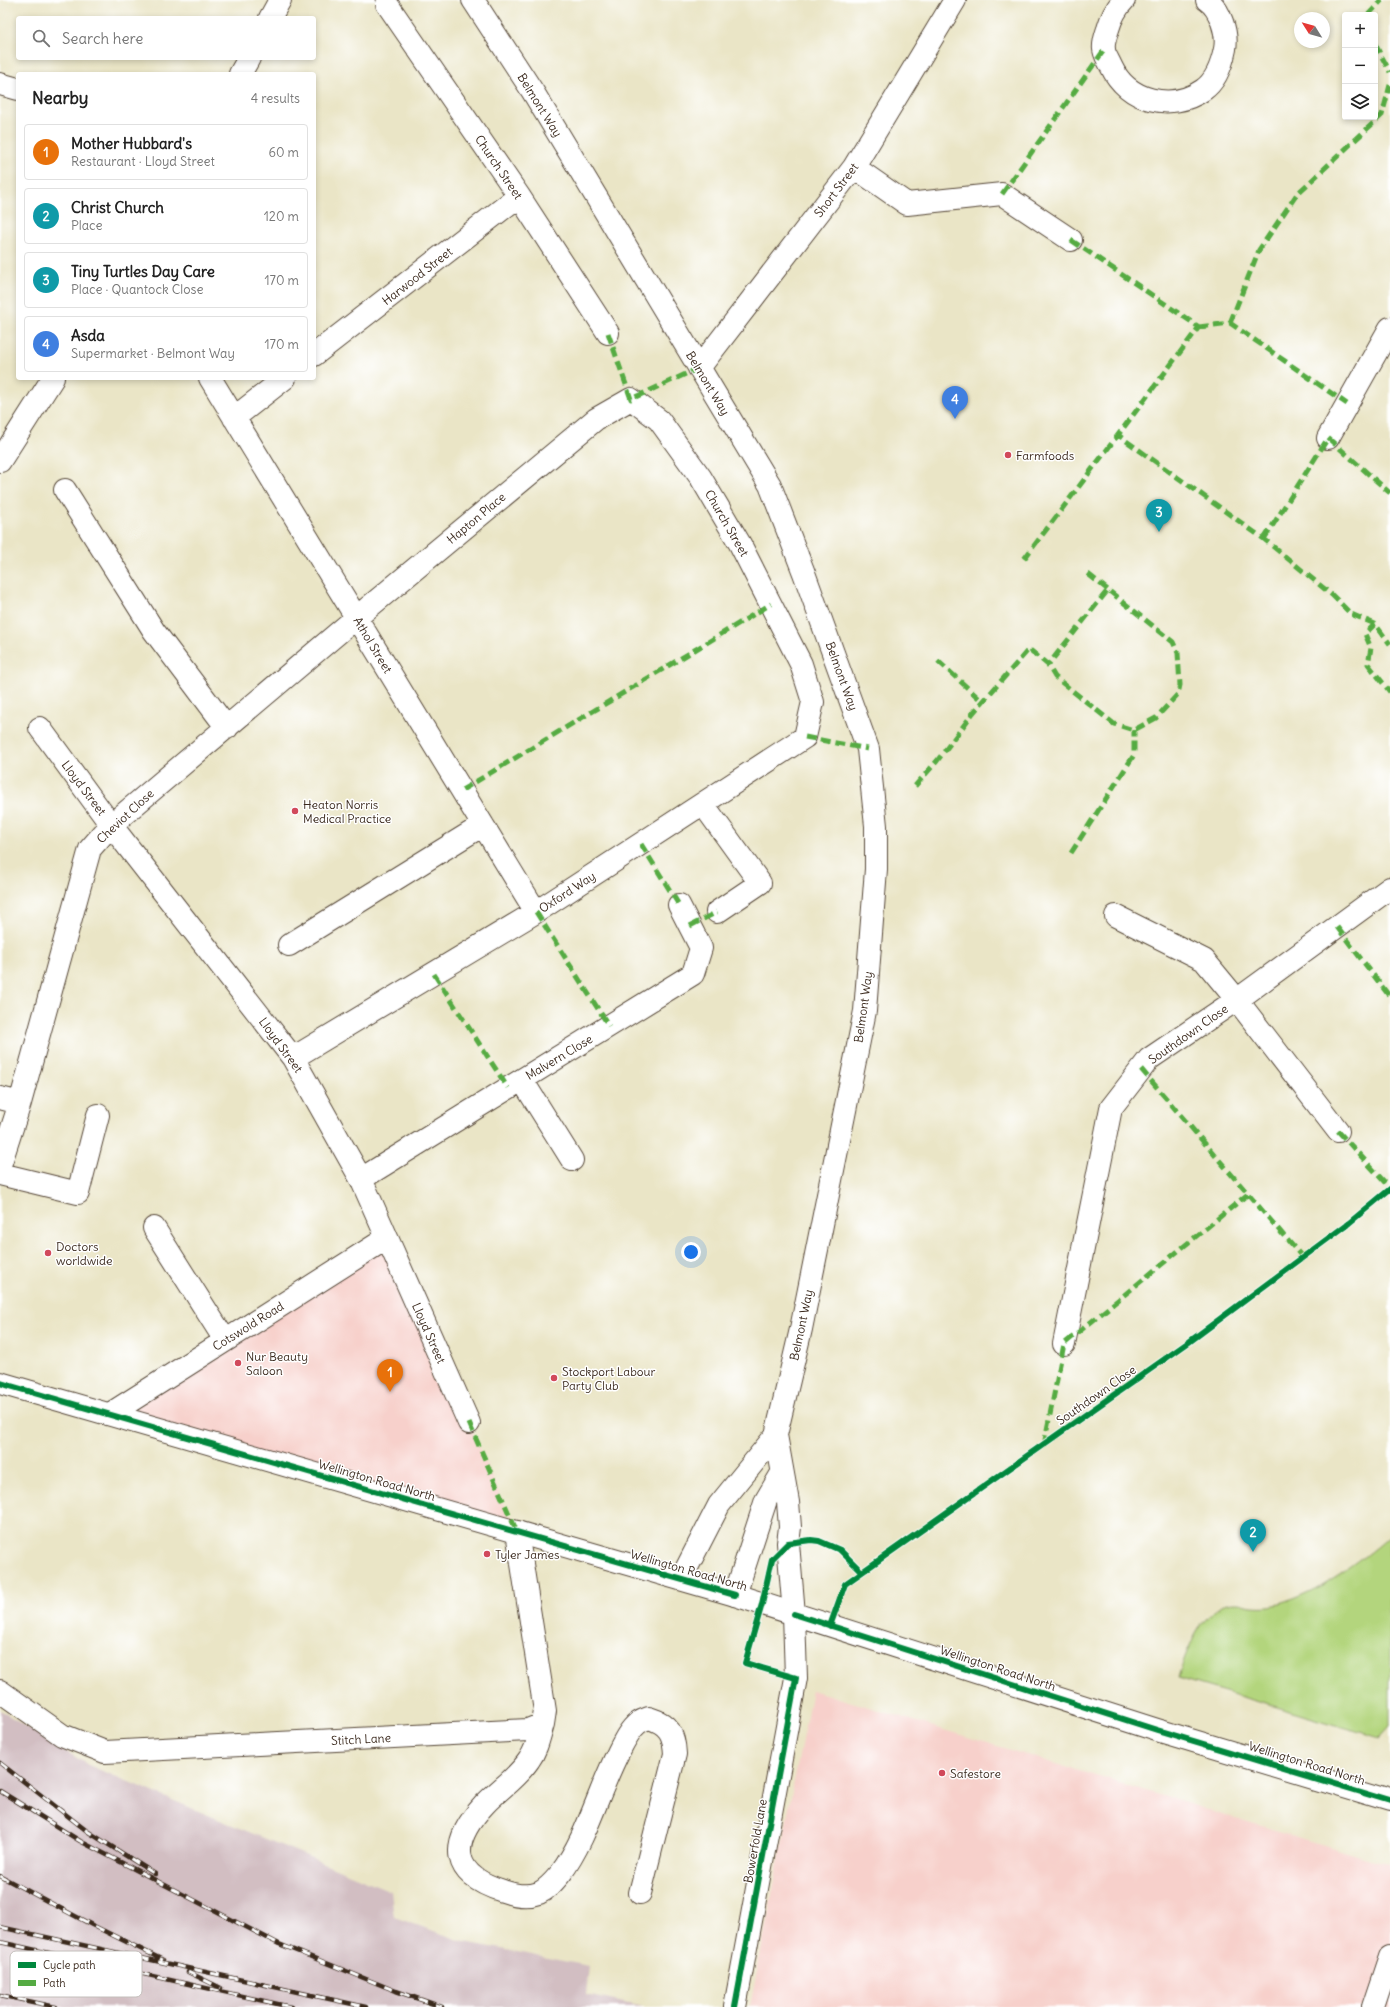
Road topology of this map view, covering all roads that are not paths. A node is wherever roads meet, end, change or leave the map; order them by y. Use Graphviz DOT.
graph roads {
  1 [pos="280,0"];
  2 [pos="472,0"];
  3 [pos="955,0"];
  4 [pos="1124,0"];
  5 [pos="1211,1"];
  6 [pos="387,4"];
  7 [pos="271,16"];
  8 [pos="247,60"];
  9 [pos="241,72"];
  10 [pos="0,84"];
  11 [pos="16,88"];
  12 [pos="854,167"];
  13 [pos="519,196"];
  14 [pos="1071,240"];
  15 [pos="1390,328"];
  16 [pos="608,333"];
  17 [pos="316,353"];
  18 [pos="699,368"];
  19 [pos="52,380"];
  20 [pos="211,380"];
  21 [pos="282,380"];
  22 [pos="234,418"];
  23 [pos="596,419"];
  24 [pos="1328,438"];
  25 [pos="0,461"];
  26 [pos="65,490"];
  27 [pos="356,617"];
  28 [pos="813,702"];
  29 [pos="40,728"];
  30 [pos="227,728"];
  31 [pos="703,804"];
  32 [pos="112,825"];
  33 [pos="484,825"];
  34 [pos="1390,888"];
  35 [pos="679,905"];
  36 [pos="536,912"];
  37 [pos="717,912"];
  38 [pos="1116,916"];
  39 [pos="289,945"];
  40 [pos="1237,1000"];
  41 [pos="294,1058"];
  42 [pos="522,1080"];
  43 [pos="10,1101"];
  44 [pos="98,1115"];
  45 [pos="1338,1131"];
  46 [pos="572,1160"];
  47 [pos="0,1165"];
  48 [pos="0,1174"];
  49 [pos="361,1179"];
  50 [pos="154,1228"];
  51 [pos="387,1238"];
  52 [pos="225,1340"];
  53 [pos="1064,1344"];
  54 [pos="0,1383"];
  55 [pos="110,1414"];
  56 [pos="468,1423"];
  57 [pos="776,1435"];
  58 [pos="782,1473"];
  59 [pos="516,1532"];
  60 [pos="681,1579"];
  61 [pos="735,1595"];
  62 [pos="794,1614"];
  63 [pos="0,1691"];
  64 [pos="543,1724"];
  65 [pos="1390,1800"];
  66 [pos="640,1893"];
  67 [pos="1390,1956"];
  68 [pos="734,2007"];
  69 [pos="1373,2007"];
  1 -- 7 [label="main road"];
  2 -- 18 [label="main road, Belmont Way"];
  3 -- 12 [label="main road, Short Street"];
  4 -- 5 [label="main road"];
  6 -- 13 [label="main road, Church Street"];
  8 -- 9 [label="main road"];
  10 -- 11 [label="main road"];
  12 -- 14 [label="main road"];
  12 -- 18 [label="main road, Short Street"];
  13 -- 16 [label="main road, Church Street"];
  13 -- 17 [label="main road, Harwood Street"];
  15 -- 24 [label="main road"];
  18 -- 57 [label="main road, Belmont Way"];
  19 -- 25 [label="main road"];
  20 -- 22 [label="main road, Athol Street"];
  21 -- 22 [label="main road"];
  22 -- 27 [label="main road, Athol Street"];
  23 -- 27 [label="main road, Hapton Place"];
  23 -- 28 [label="main road, Church Street"];
  26 -- 30 [label="main road"];
  27 -- 30 [label="main road, Cheviot Close"];
  27 -- 33 [label="main road, Athol Street"];
  28 -- 31 [label="main road, Oxford Way"];
  29 -- 32 [label="main road, Lloyd Street"];
  30 -- 32 [label="main road, Cheviot Close"];
  31 -- 36 [label="main road, Oxford Way"];
  31 -- 37 [label="main road"];
  32 -- 41 [label="main road, Lloyd Street"];
  32 -- 43 [label="main road, Cheviot Close"];
  33 -- 36 [label="main road, Athol Street"];
  33 -- 39 [label="main road"];
  34 -- 40 [label="main road, Southdown Close"];
  35 -- 42 [label="main road, Malvern Close"];
  36 -- 41 [label="main road, Oxford Way"];
  38 -- 40 [label="main road, Southdown Close"];
  40 -- 45 [label="main road, Southdown Close"];
  40 -- 53 [label="main road, Southdown Close"];
  41 -- 49 [label="main road, Lloyd Street"];
  42 -- 46 [label="main road"];
  42 -- 49 [label="main road, Malvern Close"];
  43 -- 47 [label="main road, Cheviot Close"];
  44 -- 48 [label="main road"];
  49 -- 51 [label="main road, Lloyd Street"];
  50 -- 52 [label="main road"];
  51 -- 52 [label="main road, Cotswold Road"];
  51 -- 56 [label="main road, Lloyd Street"];
  52 -- 55 [label="main road, Cotswold Road"];
  54 -- 55 [label="main road, Wellington Road North"];
  55 -- 59 [label="main road, Wellington Road North"];
  57 -- 58 [label="main road, Bowerfold Lane"];
  57 -- 60 [label="main road"];
  58 -- 61 [label="main road"];
  58 -- 62 [label="main road, Bowerfold Lane"];
  59 -- 60 [label="main road, Wellington Road North"];
  59 -- 64 [label="main road"];
  60 -- 61 [label="main road, Wellington Road North"];
  61 -- 62 [label="main road, Wellington Road North"];
  62 -- 65 [label="main road, Wellington Road North"];
  62 -- 68 [label="main road, Bowerfold Lane"];
  63 -- 64 [label="main road, Stitch Lane"];
  64 -- 66 [label="main road"];
  67 -- 69 [label="main road"];
}
